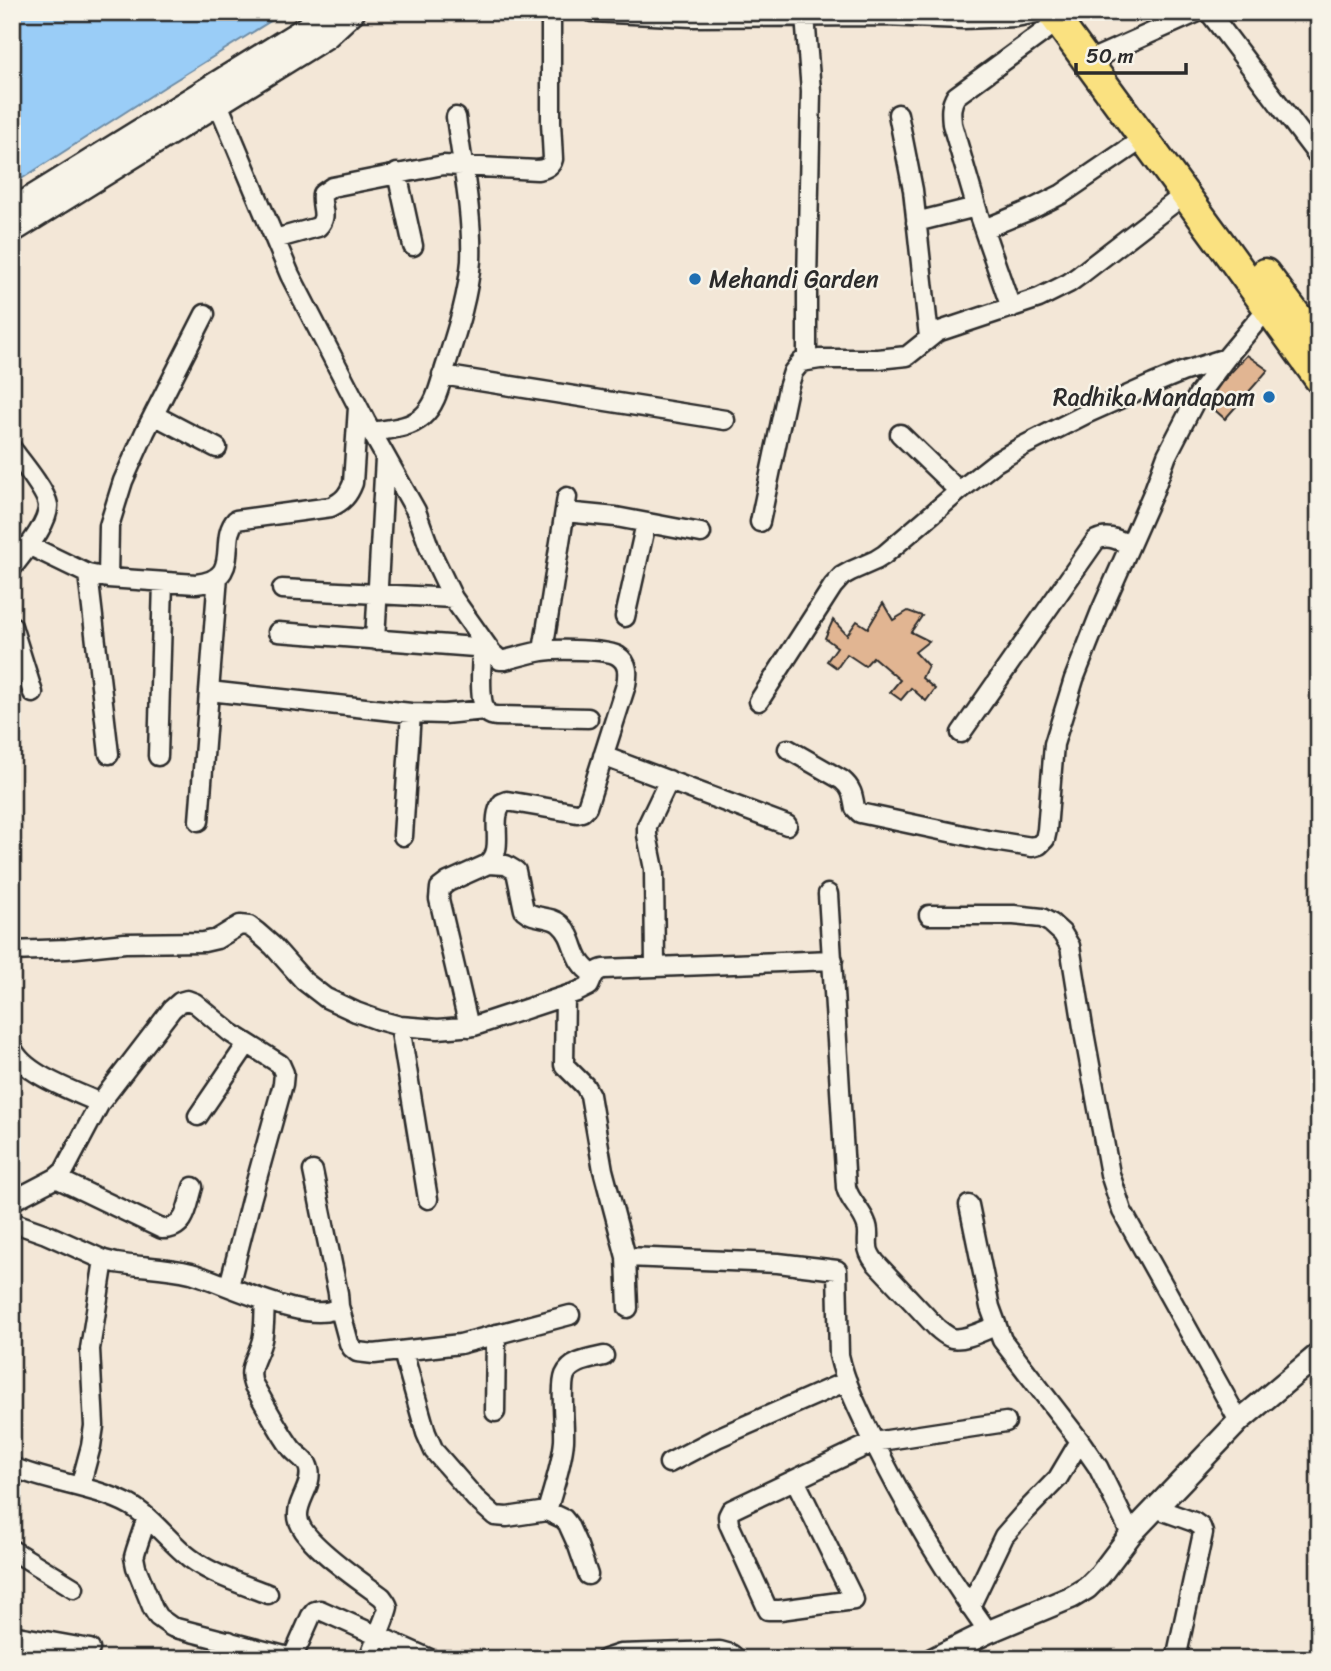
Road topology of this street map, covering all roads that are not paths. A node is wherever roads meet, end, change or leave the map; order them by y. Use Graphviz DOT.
graph roads {
  1 [pos="327,12"];
  2 [pos="355,12"];
  3 [pos="551,12"];
  4 [pos="592,12"];
  5 [pos="1198,12"];
  6 [pos="1209,12"];
  7 [pos="1056,15"];
  8 [pos="805,16"];
  9 [pos="1096,57"];
  10 [pos="215,96"];
  11 [pos="898,114"];
  12 [pos="456,117"];
  13 [pos="1144,138"];
  14 [pos="1319,156"];
  15 [pos="463,165"];
  16 [pos="397,173"];
  17 [pos="1185,194"];
  18 [pos="976,207"];
  19 [pos="12,209"];
  20 [pos="916,222"];
  21 [pos="984,229"];
  22 [pos="12,232"];
  23 [pos="275,239"];
  24 [pos="413,246"];
  25 [pos="1011,308"];
  26 [pos="1267,309"];
  27 [pos="205,314"];
  28 [pos="929,337"];
  29 [pos="1319,345"];
  30 [pos="1226,358"];
  31 [pos="807,360"];
  32 [pos="442,376"];
  33 [pos="1319,379"];
  34 [pos="358,407"];
  35 [pos="153,415"];
  36 [pos="725,420"];
  37 [pos="371,432"];
  38 [pos="900,434"];
  39 [pos="217,447"];
  40 [pos="12,449"];
  41 [pos="385,456"];
  42 [pos="959,491"];
  43 [pos="760,522"];
  44 [pos="646,523"];
  45 [pos="701,533"];
  46 [pos="29,545"];
  47 [pos="1130,545"];
  48 [pos="12,568"];
  49 [pos="88,574"];
  50 [pos="218,576"];
  51 [pos="108,578"];
  52 [pos="163,582"];
  53 [pos="282,589"];
  54 [pos="377,594"];
  55 [pos="453,598"];
  56 [pos="625,617"];
  57 [pos="12,626"];
  58 [pos="278,632"];
  59 [pos="375,640"];
  60 [pos="485,648"];
  61 [pos="543,651"];
  62 [pos="209,691"];
  63 [pos="33,693"];
  64 [pos="759,701"];
  65 [pos="485,710"];
  66 [pos="411,713"];
  67 [pos="588,718"];
  68 [pos="961,733"];
  69 [pos="788,749"];
  70 [pos="109,754"];
  71 [pos="158,756"];
  72 [pos="603,756"];
  73 [pos="669,780"];
  74 [pos="199,821"];
  75 [pos="787,825"];
  76 [pos="403,835"];
  77 [pos="488,864"];
  78 [pos="828,894"];
  79 [pos="929,915"];
  80 [pos="12,951"];
  81 [pos="833,960"];
  82 [pos="655,966"];
  83 [pos="594,975"];
  84 [pos="565,996"];
  85 [pos="400,1026"];
  86 [pos="469,1027"];
  87 [pos="247,1044"];
  88 [pos="12,1046"];
  89 [pos="100,1103"];
  90 [pos="198,1116"];
  91 [pos="313,1171"];
  92 [pos="56,1178"];
  93 [pos="193,1187"];
  94 [pos="428,1199"];
  95 [pos="12,1201"];
  96 [pos="969,1205"];
  97 [pos="12,1222"];
  98 [pos="626,1257"];
  99 [pos="104,1260"];
  100 [pos="229,1286"];
  101 [pos="265,1300"];
  102 [pos="339,1306"];
  103 [pos="628,1308"];
  104 [pos="570,1315"];
  105 [pos="996,1326"];
  106 [pos="496,1334"];
  107 [pos="403,1352"];
  108 [pos="1319,1354"];
  109 [pos="604,1356"];
  110 [pos="847,1381"];
  111 [pos="495,1412"];
  112 [pos="1238,1421"];
  113 [pos="1006,1422"];
  114 [pos="1080,1441"];
  115 [pos="874,1442"];
  116 [pos="669,1463"];
  117 [pos="12,1467"];
  118 [pos="795,1480"];
  119 [pos="80,1487"];
  120 [pos="1155,1508"];
  121 [pos="547,1511"];
  122 [pos="147,1517"];
  123 [pos="1131,1534"];
  124 [pos="12,1550"];
  125 [pos="588,1575"];
  126 [pos="74,1588"];
  127 [pos="268,1594"];
  128 [pos="970,1607"];
  129 [pos="988,1632"];
  130 [pos="377,1634"];
  131 [pos="12,1635"];
  132 [pos="33,1639"];
  133 [pos="229,1641"];
  134 [pos="90,1649"];
  135 [pos="292,1658"];
  136 [pos="30,1659"];
  137 [pos="225,1659"];
  138 [pos="369,1659"];
  139 [pos="429,1659"];
  140 [pos="605,1659"];
  141 [pos="737,1659"];
  142 [pos="933,1659"];
  143 [pos="1176,1659"];
  1 -- 10 [label="street"];
  2 -- 10 [label="street"];
  3 -- 15 [label="street"];
  4 -- 8 [label="street"];
  5 -- 9 [label="street"];
  6 -- 14 [label="street"];
  7 -- 8 [label="street"];
  7 -- 9 [label="main road"];
  7 -- 18 [label="street"];
  8 -- 31 [label="street"];
  9 -- 13 [label="main road"];
  9 -- 29 [label="main road"];
  10 -- 19 [label="street"];
  10 -- 22 [label="street"];
  10 -- 23 [label="street"];
  11 -- 20 [label="street"];
  12 -- 15 [label="street"];
  13 -- 17 [label="main road"];
  13 -- 21 [label="street"];
  15 -- 16 [label="street"];
  15 -- 32 [label="street"];
  16 -- 23 [label="street"];
  16 -- 24 [label="street"];
  17 -- 25 [label="street"];
  17 -- 26 [label="main road"];
  18 -- 20 [label="street"];
  18 -- 21 [label="street"];
  20 -- 28 [label="street"];
  21 -- 25 [label="street"];
  23 -- 34 [label="street"];
  25 -- 28 [label="street"];
  26 -- 30 [label="street"];
  26 -- 33 [label="main road"];
  27 -- 35 [label="street"];
  28 -- 31 [label="street"];
  30 -- 42 [label="street"];
  30 -- 47 [label="street"];
  31 -- 43 [label="street"];
  32 -- 36 [label="street"];
  32 -- 37 [label="street"];
  34 -- 37 [label="street"];
  34 -- 50 [label="street"];
  35 -- 39 [label="street"];
  35 -- 51 [label="street"];
  37 -- 41 [label="street"];
  38 -- 42 [label="street"];
  40 -- 46 [label="street"];
  41 -- 54 [label="street"];
  41 -- 55 [label="street"];
  42 -- 64 [label="street"];
  44 -- 45 [label="street"];
  44 -- 56 [label="street"];
  44 -- 61 [label="street"];
  46 -- 48 [label="street"];
  46 -- 49 [label="street"];
  47 -- 68 [label="street"];
  47 -- 69 [label="street"];
  49 -- 51 [label="street"];
  49 -- 70 [label="street"];
  50 -- 52 [label="street"];
  50 -- 62 [label="street"];
  51 -- 52 [label="street"];
  52 -- 71 [label="street"];
  53 -- 54 [label="street"];
  54 -- 55 [label="street"];
  54 -- 59 [label="street"];
  55 -- 60 [label="street"];
  57 -- 63 [label="street"];
  58 -- 59 [label="street"];
  59 -- 60 [label="street"];
  60 -- 61 [label="street"];
  60 -- 65 [label="street"];
  61 -- 72 [label="street"];
  62 -- 66 [label="street"];
  62 -- 74 [label="street"];
  65 -- 66 [label="street"];
  65 -- 67 [label="street"];
  66 -- 76 [label="street"];
  72 -- 73 [label="street"];
  72 -- 77 [label="street"];
  73 -- 75 [label="street"];
  73 -- 82 [label="street"];
  77 -- 83 [label="street"];
  77 -- 86 [label="street"];
  78 -- 81 [label="street"];
  79 -- 112 [label="street"];
  80 -- 85 [label="street"];
  81 -- 82 [label="street"];
  81 -- 105 [label="street"];
  82 -- 83 [label="street"];
  83 -- 84 [label="street"];
  84 -- 86 [label="street"];
  84 -- 98 [label="street"];
  85 -- 86 [label="street"];
  85 -- 94 [label="street"];
  87 -- 89 [label="street"];
  87 -- 90 [label="street"];
  87 -- 100 [label="street"];
  88 -- 89 [label="street"];
  89 -- 92 [label="street"];
  91 -- 102 [label="street"];
  92 -- 93 [label="street"];
  92 -- 95 [label="street"];
  96 -- 105 [label="street"];
  97 -- 99 [label="street"];
  98 -- 103 [label="street"];
  98 -- 110 [label="street"];
  99 -- 100 [label="street"];
  99 -- 119 [label="street"];
  100 -- 101 [label="street"];
  101 -- 102 [label="street"];
  101 -- 130 [label="street"];
  102 -- 107 [label="street"];
  104 -- 106 [label="street"];
  105 -- 114 [label="street"];
  106 -- 107 [label="street"];
  106 -- 111 [label="street"];
  107 -- 121 [label="street"];
  108 -- 112 [label="street"];
  109 -- 121 [label="street"];
  110 -- 115 [label="street"];
  110 -- 116 [label="street"];
  112 -- 120 [label="street"];
  113 -- 115 [label="street"];
  114 -- 123 [label="street"];
  114 -- 128 [label="street"];
  115 -- 118 [label="street"];
  115 -- 128 [label="street"];
  117 -- 119 [label="street"];
  118 -- 118 [label="street"];
  119 -- 122 [label="street"];
  120 -- 123 [label="street"];
  120 -- 143 [label="street"];
  121 -- 125 [label="street"];
  122 -- 127 [label="street"];
  122 -- 133 [label="street"];
  123 -- 129 [label="street"];
  124 -- 126 [label="street"];
  128 -- 129 [label="street"];
  129 -- 142 [label="street"];
  130 -- 135 [label="street"];
  130 -- 138 [label="street"];
  130 -- 139 [label="street"];
  131 -- 132 [label="street"];
  132 -- 134 [label="street"];
  132 -- 136 [label="street"];
  133 -- 135 [label="street"];
  133 -- 137 [label="street"];
  140 -- 141 [label="street"];
}
